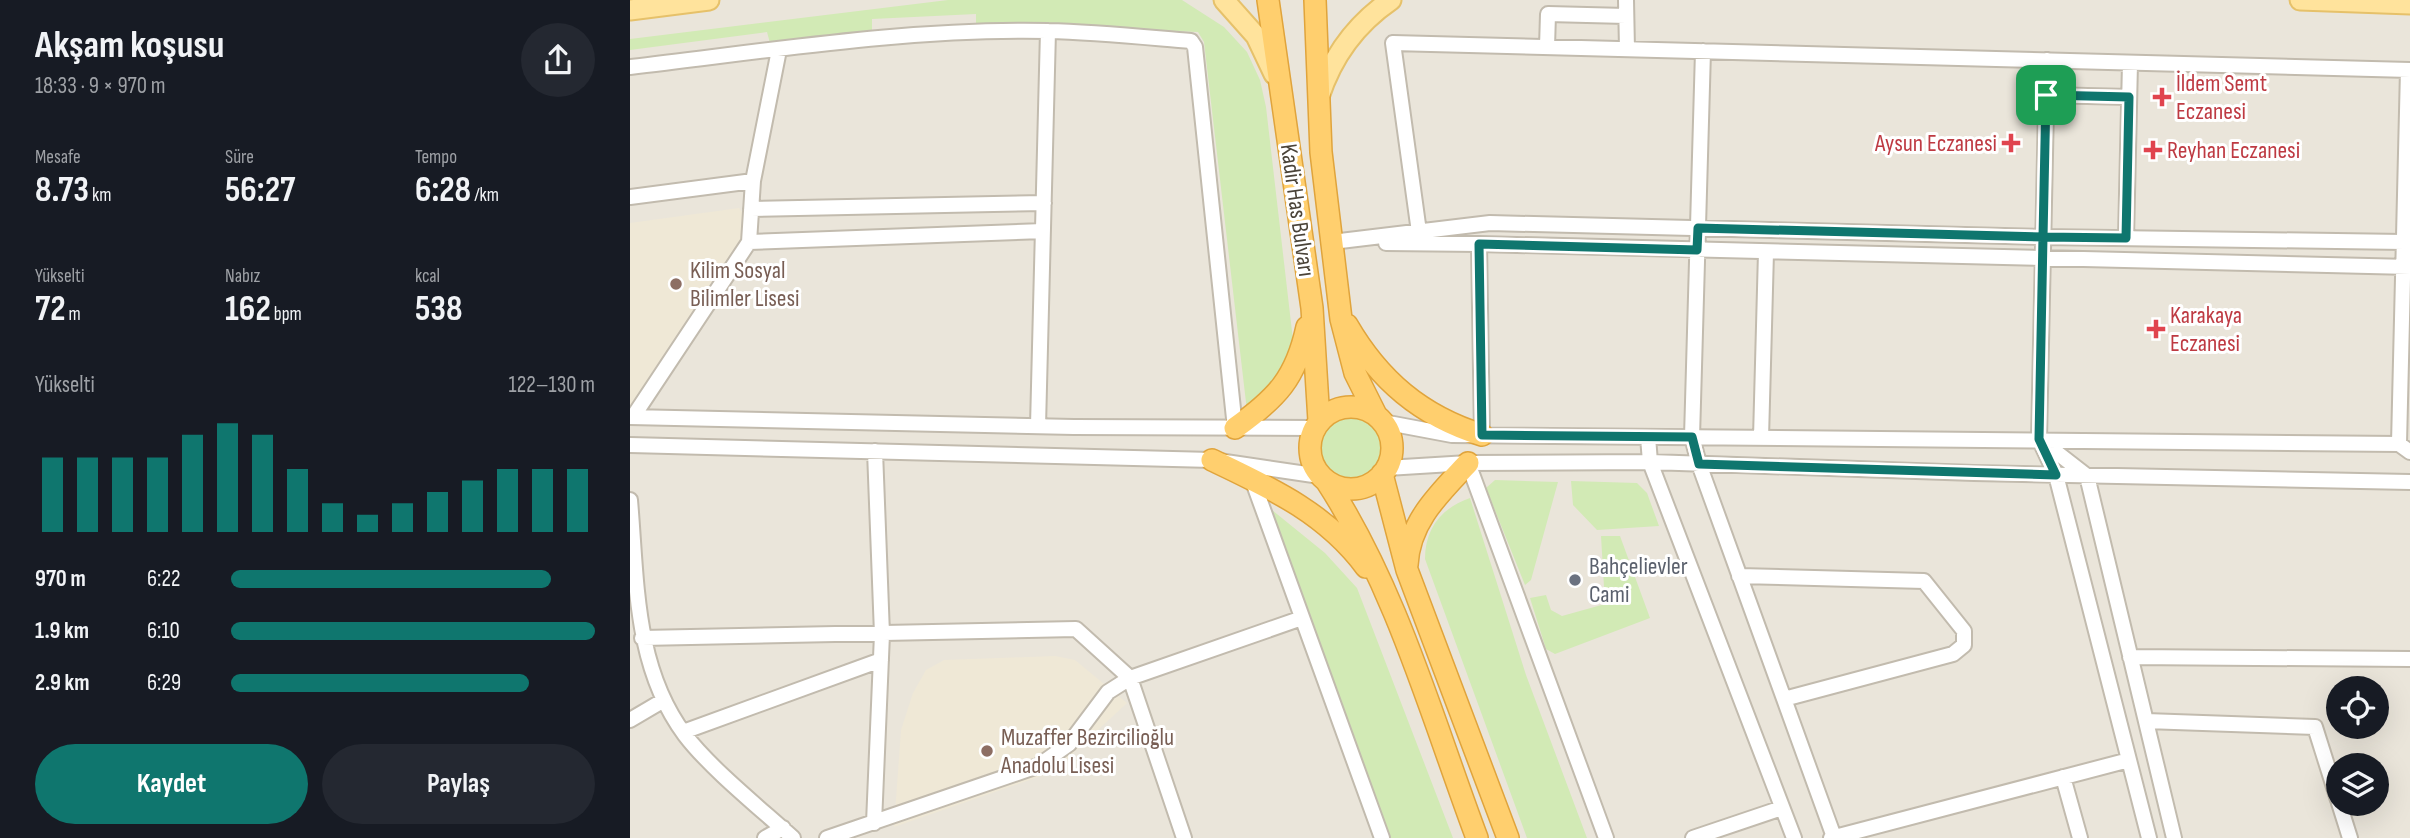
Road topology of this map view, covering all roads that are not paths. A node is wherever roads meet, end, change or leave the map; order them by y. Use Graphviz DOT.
graph roads {
  1 [pos="709,0"];
  2 [pos="1224,0"];
  3 [pos="1268,0"];
  4 [pos="1315,0"];
  5 [pos="1391,0"];
  6 [pos="1626,0"];
  7 [pos="2300,0"];
  8 [pos="2410,4"];
  9 [pos="630,10"];
  10 [pos="1626,16"];
  11 [pos="1048,31"];
  12 [pos="1547,47"];
  13 [pos="1627,49"];
  14 [pos="779,50"];
  15 [pos="1703,51"];
  16 [pos="2047,60"];
  17 [pos="2130,62"];
  18 [pos="630,67"];
  19 [pos="2409,70"];
  20 [pos="1283,95"];
  21 [pos="2046,95"];
  22 [pos="2129,97"];
  23 [pos="1317,105"];
  24 [pos="753,181"];
  25 [pos="630,197"];
  26 [pos="1044,204"];
  27 [pos="751,209"];
  28 [pos="1698,228"];
  29 [pos="1043,231"];
  30 [pos="1419,232"];
  31 [pos="2043,237"];
  32 [pos="2126,238"];
  33 [pos="749,242"];
  34 [pos="1332,242"];
  35 [pos="2404,242"];
  36 [pos="1479,244"];
  37 [pos="1697,250"];
  38 [pos="1766,252"];
  39 [pos="2043,260"];
  40 [pos="2407,267"];
  41 [pos="1312,308"];
  42 [pos="1340,309"];
  43 [pos="631,417"];
  44 [pos="1380,419"];
  45 [pos="1317,425"];
  46 [pos="1038,426"];
  47 [pos="1235,428"];
  48 [pos="1482,435"];
  49 [pos="1648,437"];
  50 [pos="1692,437"];
  51 [pos="1761,438"];
  52 [pos="2039,439"];
  53 [pos="630,445"];
  54 [pos="2405,448"];
  55 [pos="875,452"];
  56 [pos="1212,460"];
  57 [pos="1650,462"];
  58 [pos="1468,463"];
  59 [pos="1699,464"];
  60 [pos="1385,471"];
  61 [pos="2056,475"];
  62 [pos="2087,475"];
  63 [pos="1252,479"];
  64 [pos="1324,479"];
  65 [pos="2410,482"];
  66 [pos="630,500"];
  67 [pos="1407,570"];
  68 [pos="1740,576"];
  69 [pos="634,596"];
  70 [pos="1387,597"];
  71 [pos="1302,618"];
  72 [pos="635,620"];
  73 [pos="882,634"];
  74 [pos="642,638"];
  75 [pos="2130,657"];
  76 [pos="2410,659"];
  77 [pos="881,660"];
  78 [pos="1129,678"];
  79 [pos="1784,699"];
  80 [pos="664,701"];
  81 [pos="630,720"];
  82 [pos="2146,721"];
  83 [pos="683,732"];
  84 [pos="2129,760"];
  85 [pos="2326,761"];
  86 [pos="2063,777"];
  87 [pos="1782,808"];
  88 [pos="2343,816"];
  89 [pos="874,823"];
  90 [pos="788,833"];
  91 [pos="765,838"];
  92 [pos="827,838"];
  93 [pos="1184,838"];
  94 [pos="1382,838"];
  95 [pos="1477,838"];
  96 [pos="1508,838"];
  97 [pos="1606,838"];
  98 [pos="1693,838"];
  99 [pos="1794,838"];
  100 [pos="1832,838"];
  101 [pos="2080,838"];
  102 [pos="2149,838"];
  103 [pos="2174,838"];
  104 [pos="2350,838"];
  1 -- 9 [label="main road"];
  2 -- 20 [label="main road"];
  3 -- 20 [label="highway, Kadir Has Bulvarı"];
  4 -- 23 [label="highway, Kadir Has Bulvarı"];
  5 -- 23 [label="main road"];
  6 -- 10 [label="street"];
  7 -- 8 [label="main road"];
  10 -- 12 [label="street"];
  10 -- 13 [label="street"];
  11 -- 14 [label="street"];
  11 -- 26 [label="street"];
  11 -- 47 [label="street"];
  12 -- 13 [label="street"];
  12 -- 30 [label="street"];
  13 -- 15 [label="street"];
  14 -- 18 [label="street"];
  14 -- 24 [label="street"];
  15 -- 16 [label="street"];
  15 -- 28 [label="street"];
  16 -- 17 [label="street"];
  16 -- 21 [label="street"];
  17 -- 19 [label="street"];
  17 -- 22 [label="street"];
  19 -- 35 [label="street"];
  20 -- 41 [label="highway, Kadir Has Bulvarı"];
  21 -- 22 [label="street"];
  21 -- 31 [label="street"];
  22 -- 32 [label="street"];
  23 -- 34 [label="highway, Kadir Has Bulvarı"];
  24 -- 25 [label="street"];
  24 -- 27 [label="street"];
  26 -- 27 [label="street"];
  26 -- 29 [label="street"];
  27 -- 33 [label="street"];
  28 -- 30 [label="street"];
  28 -- 31 [label="street"];
  28 -- 37 [label="street"];
  29 -- 33 [label="street"];
  29 -- 46 [label="street"];
  30 -- 34 [label="street"];
  31 -- 32 [label="street"];
  31 -- 39 [label="street"];
  32 -- 35 [label="street"];
  33 -- 43 [label="street"];
  34 -- 36 [label="street"];
  34 -- 42 [label="highway, Kadir Has Bulvarı"];
  35 -- 40 [label="street"];
  36 -- 37 [label="street"];
  36 -- 48 [label="street"];
  37 -- 38 [label="street"];
  37 -- 50 [label="street"];
  38 -- 39 [label="street"];
  38 -- 51 [label="street"];
  39 -- 40 [label="street"];
  39 -- 52 [label="street"];
  40 -- 54 [label="street"];
  41 -- 45 [label="highway, Kadir Has Bulvarı"];
  41 -- 47 [label="highway"];
  42 -- 44 [label="highway, Kadir Has Bulvarı"];
  42 -- 48 [label="highway"];
  43 -- 46 [label="street"];
  44 -- 45 [label="highway"];
  44 -- 48 [label="street"];
  44 -- 60 [label="highway"];
  45 -- 47 [label="street"];
  45 -- 64 [label="highway"];
  46 -- 47 [label="street"];
  48 -- 49 [label="street"];
  49 -- 50 [label="street"];
  49 -- 57 [label="street"];
  50 -- 51 [label="street"];
  50 -- 59 [label="street"];
  51 -- 52 [label="street"];
  52 -- 54 [label="street"];
  52 -- 61 [label="street"];
  52 -- 62 [label="street"];
  53 -- 55 [label="street"];
  55 -- 56 [label="street"];
  55 -- 73 [label="street"];
  56 -- 63 [label="highway"];
  56 -- 64 [label="street"];
  57 -- 58 [label="street"];
  57 -- 59 [label="street"];
  57 -- 87 [label="street"];
  58 -- 60 [label="street"];
  58 -- 67 [label="highway"];
  58 -- 97 [label="street"];
  59 -- 61 [label="street"];
  59 -- 68 [label="street"];
  60 -- 64 [label="highway"];
  60 -- 67 [label="highway"];
  61 -- 62 [label="street"];
  61 -- 84 [label="street"];
  62 -- 65 [label="street"];
  62 -- 75 [label="street"];
  63 -- 70 [label="highway"];
  63 -- 71 [label="street"];
  64 -- 70 [label="highway"];
  66 -- 69 [label="street"];
  67 -- 96 [label="highway"];
  68 -- 79 [label="street"];
  68 -- 79 [label="street"];
  69 -- 72 [label="street"];
  70 -- 95 [label="highway"];
  71 -- 78 [label="street"];
  71 -- 94 [label="street"];
  72 -- 74 [label="street"];
  73 -- 74 [label="street"];
  73 -- 77 [label="street"];
  73 -- 78 [label="street"];
  74 -- 80 [label="street"];
  75 -- 76 [label="street"];
  75 -- 82 [label="street"];
  77 -- 83 [label="street"];
  77 -- 89 [label="street"];
  78 -- 89 [label="street"];
  78 -- 93 [label="street"];
  79 -- 100 [label="street"];
  80 -- 81 [label="street"];
  80 -- 83 [label="street"];
  82 -- 85 [label="street"];
  82 -- 103 [label="street"];
  83 -- 90 [label="street"];
  84 -- 86 [label="street"];
  84 -- 102 [label="street"];
  86 -- 100 [label="street"];
  86 -- 101 [label="street"];
  87 -- 98 [label="street"];
  87 -- 99 [label="street"];
  88 -- 104 [label="street"];
  89 -- 92 [label="street"];
  90 -- 91 [label="street"];
}
